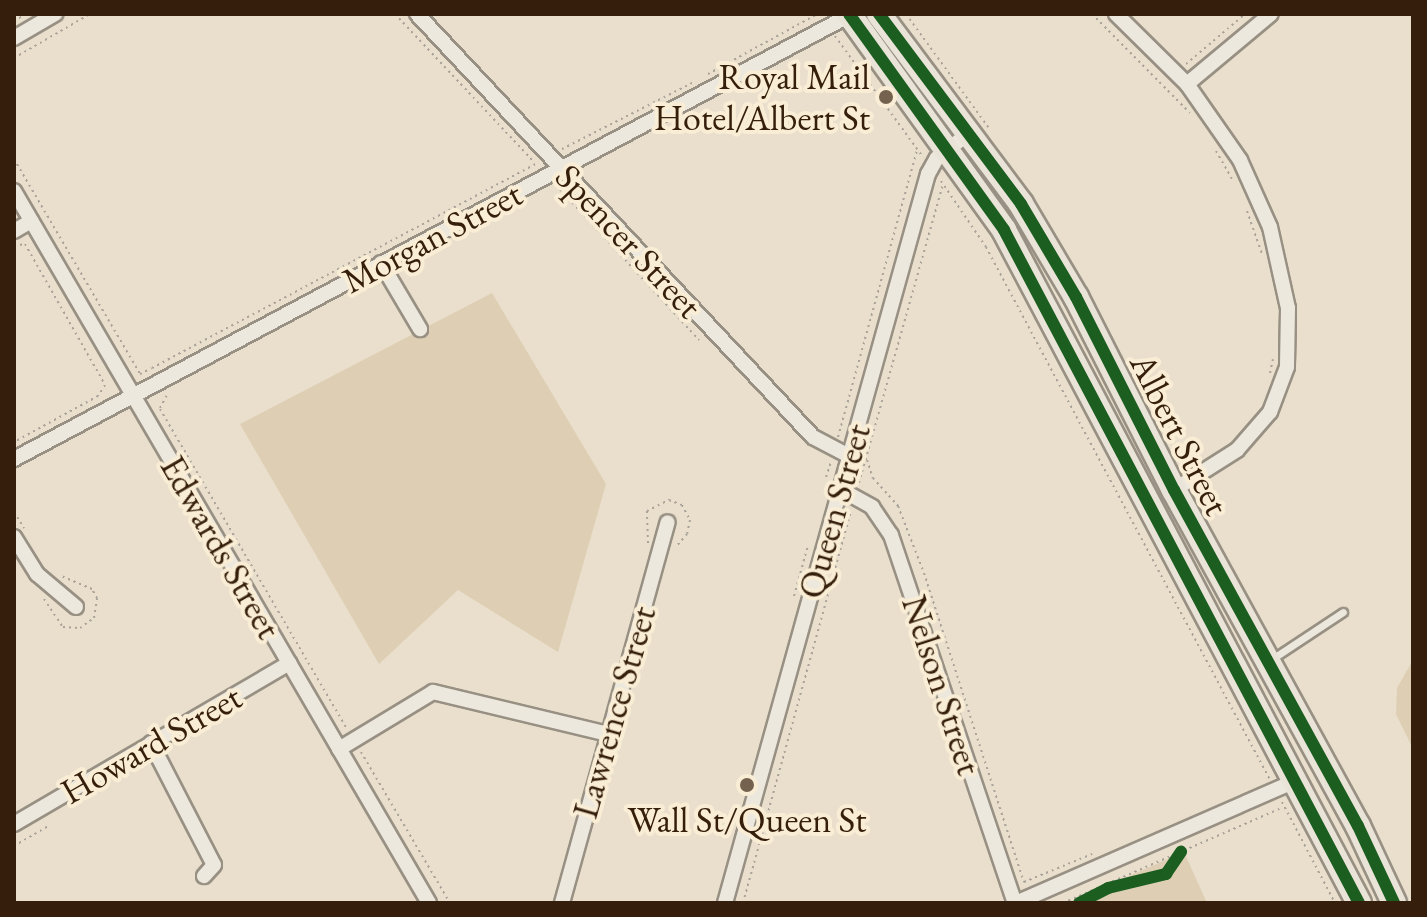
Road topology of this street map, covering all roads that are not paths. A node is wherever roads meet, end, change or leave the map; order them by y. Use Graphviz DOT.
graph roads {
  1 [pos="55,14"];
  2 [pos="417,14"];
  3 [pos="879,14"];
  4 [pos="1116,14"];
  5 [pos="1271,14"];
  6 [pos="833,17"];
  7 [pos="14,38"];
  8 [pos="1187,84"];
  9 [pos="966,135"];
  10 [pos="939,158"];
  11 [pos="561,168"];
  12 [pos="14,191"];
  13 [pos="31,221"];
  14 [pos="14,231"];
  15 [pos="381,263"];
  16 [pos="420,329"];
  17 [pos="133,396"];
  18 [pos="849,456"];
  19 [pos="14,459"];
  20 [pos="840,489"];
  21 [pos="1174,490"];
  22 [pos="668,522"];
  23 [pos="21,535"];
  24 [pos="76,607"];
  25 [pos="1239,610"];
  26 [pos="1343,612"];
  27 [pos="1214,622"];
  28 [pos="1268,662"];
  29 [pos="289,663"];
  30 [pos="608,734"];
  31 [pos="151,743"];
  32 [pos="339,749"];
  33 [pos="1285,786"];
  34 [pos="14,824"];
  35 [pos="204,876"];
  36 [pos="429,903"];
  37 [pos="562,903"];
  38 [pos="725,903"];
  39 [pos="1016,903"];
  40 [pos="1359,903"];
  41 [pos="1394,903"];
  1 -- 7 [label="street"];
  2 -- 11 [label="street, Spencer Street"];
  3 -- 9 [label="highway, Albert Street"];
  4 -- 8 [label="street"];
  5 -- 8 [label="street"];
  6 -- 10 [label="highway, Albert Street"];
  6 -- 11 [label="street, Morgan Street"];
  8 -- 21 [label="street"];
  9 -- 10 [label="street"];
  9 -- 21 [label="highway, Albert Street"];
  10 -- 18 [label="street, Queen Street"];
  10 -- 27 [label="highway, Albert Street"];
  11 -- 15 [label="street, Morgan Street"];
  11 -- 18 [label="street, Spencer Street"];
  12 -- 13 [label="street, Edwards Street"];
  13 -- 14 [label="street"];
  13 -- 17 [label="street, Edwards Street"];
  15 -- 16 [label="street"];
  15 -- 17 [label="street, Morgan Street"];
  17 -- 19 [label="street, Morgan Street"];
  17 -- 29 [label="street, Edwards Street"];
  18 -- 20 [label="street, Queen Street"];
  20 -- 38 [label="street, Queen Street"];
  20 -- 39 [label="street, Nelson Street"];
  21 -- 25 [label="highway, Albert Street"];
  22 -- 30 [label="street, Lawrence Street"];
  23 -- 24 [label="street"];
  25 -- 27 [label="highway"];
  25 -- 28 [label="highway, Albert Street"];
  26 -- 28 [label="lane"];
  27 -- 33 [label="highway, Albert Street"];
  28 -- 41 [label="highway, Albert Street"];
  29 -- 31 [label="street, Howard Street"];
  29 -- 32 [label="street, Edwards Street"];
  30 -- 32 [label="street"];
  30 -- 37 [label="street, Lawrence Street"];
  31 -- 34 [label="street, Howard Street"];
  31 -- 35 [label="street"];
  32 -- 36 [label="street, Edwards Street"];
  33 -- 39 [label="street"];
  33 -- 40 [label="highway, Albert Street"];
}
